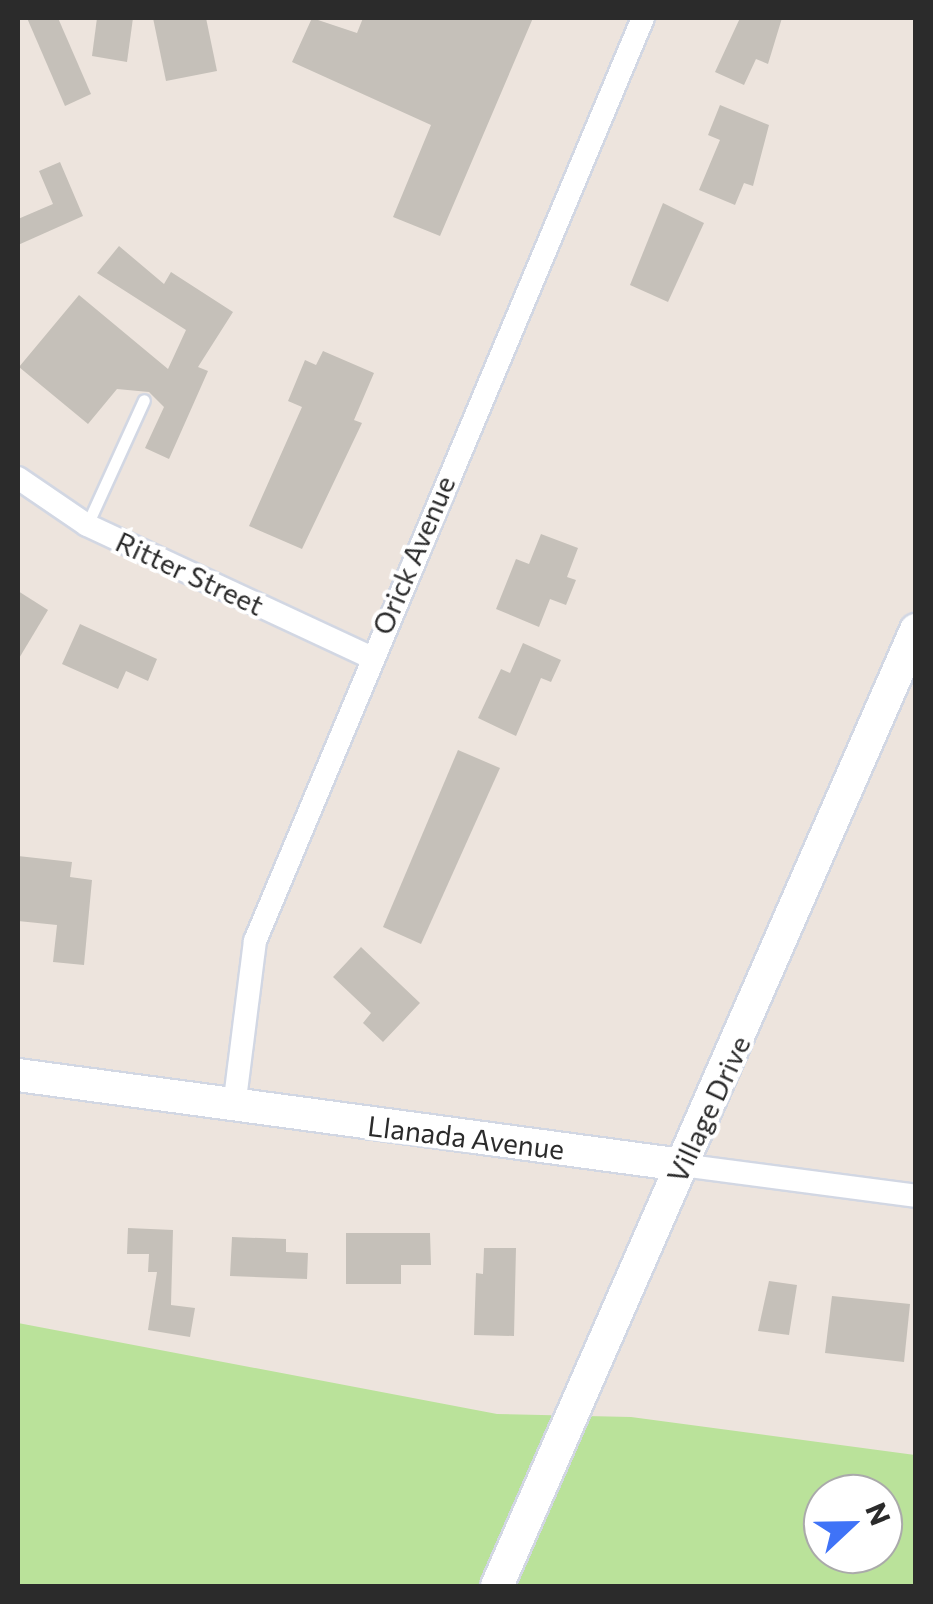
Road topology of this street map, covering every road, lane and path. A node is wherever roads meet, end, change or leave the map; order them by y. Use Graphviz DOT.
graph roads {
  1 [pos="635,20"];
  2 [pos="144,400"];
  3 [pos="18,478"];
  4 [pos="87,525"];
  5 [pos="916,630"];
  6 [pos="370,657"];
  7 [pos="18,1075"];
  8 [pos="234,1107"];
  9 [pos="682,1164"];
  10 [pos="916,1196"];
  11 [pos="497,1586"];
  1 -- 6 [label="street, Orick Avenue"];
  2 -- 4 [label="lane"];
  3 -- 4 [label="street, Ritter Street"];
  4 -- 6 [label="street, Ritter Street"];
  5 -- 9 [label="main road, Village Drive"];
  6 -- 8 [label="street, Orick Avenue"];
  7 -- 8 [label="main road, Llanada Avenue"];
  8 -- 9 [label="main road, Llanada Avenue"];
  9 -- 10 [label="street, Llanada Avenue"];
  9 -- 11 [label="main road, Village Drive"];
}
